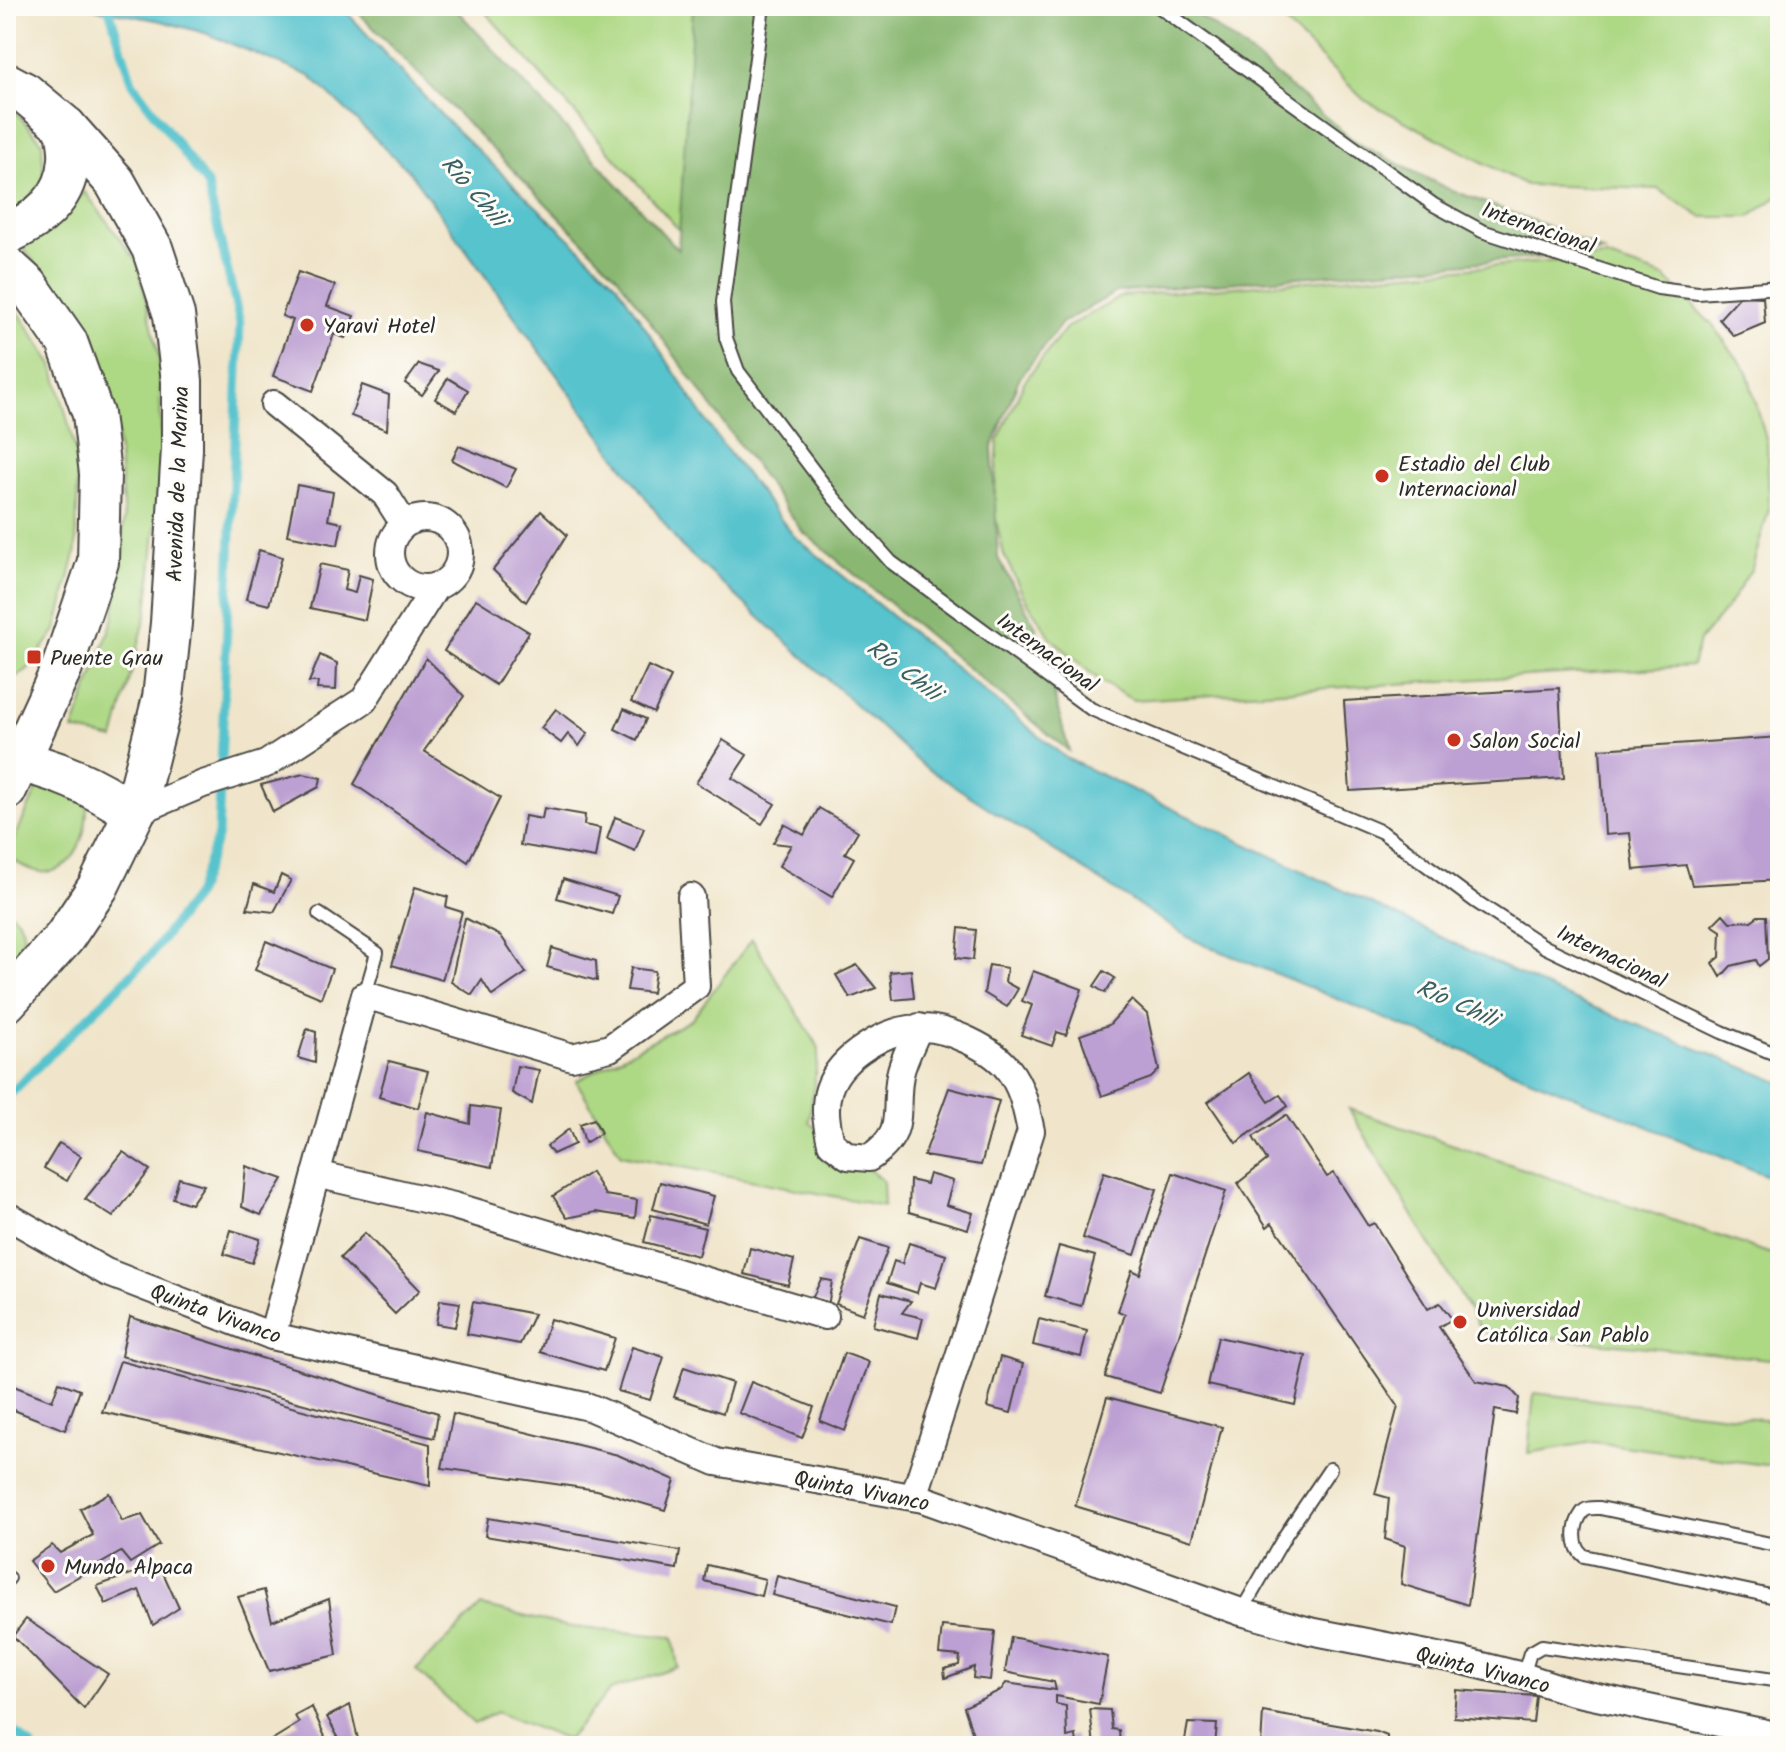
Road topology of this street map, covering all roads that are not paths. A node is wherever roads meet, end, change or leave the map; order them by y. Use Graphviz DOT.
graph roads {
  1 [pos="763,6"];
  2 [pos="1158,6"];
  3 [pos="6,83"];
  4 [pos="66,127"];
  5 [pos="6,234"];
  6 [pos="6,266"];
  7 [pos="1780,287"];
  8 [pos="274,404"];
  9 [pos="404,524"];
  10 [pos="436,586"];
  11 [pos="62,668"];
  12 [pos="6,717"];
  13 [pos="11,770"];
  14 [pos="134,813"];
  15 [pos="691,897"];
  16 [pos="319,914"];
  17 [pos="365,995"];
  18 [pos="6,1002"];
  19 [pos="919,1027"];
  20 [pos="1780,1056"];
  21 [pos="316,1174"];
  22 [pos="6,1215"];
  23 [pos="825,1316"];
  24 [pos="272,1336"];
  25 [pos="1330,1469"];
  26 [pos="914,1497"];
  27 [pos="1780,1546"];
  28 [pos="1780,1598"];
  29 [pos="1241,1612"];
  30 [pos="1523,1676"];
  31 [pos="1780,1681"];
  32 [pos="1780,1736"];
  1 -- 20 [label="lane, Internacional"];
  2 -- 7 [label="lane, Internacional"];
  3 -- 4 [label="main road, Avenida de la Marina"];
  4 -- 5 [label="main road"];
  4 -- 14 [label="main road, Avenida de la Marina"];
  6 -- 11 [label="main road"];
  8 -- 9 [label="street"];
  9 -- 10 [label="street"];
  9 -- 10 [label="street"];
  10 -- 14 [label="street"];
  11 -- 12 [label="main road"];
  11 -- 13 [label="main road"];
  13 -- 14 [label="main road"];
  14 -- 18 [label="main road, Avenida de la Marina"];
  15 -- 17 [label="street"];
  16 -- 17 [label="lane"];
  17 -- 21 [label="street"];
  19 -- 19 [label="street"];
  19 -- 26 [label="street"];
  21 -- 23 [label="street"];
  21 -- 24 [label="street"];
  22 -- 24 [label="street, Quinta Vivanco"];
  24 -- 26 [label="street, Quinta Vivanco"];
  25 -- 29 [label="lane"];
  26 -- 29 [label="street, Quinta Vivanco"];
  27 -- 28 [label="lane"];
  29 -- 30 [label="street, Quinta Vivanco"];
  30 -- 31 [label="lane"];
  30 -- 32 [label="street, Quinta Vivanco"];
}
